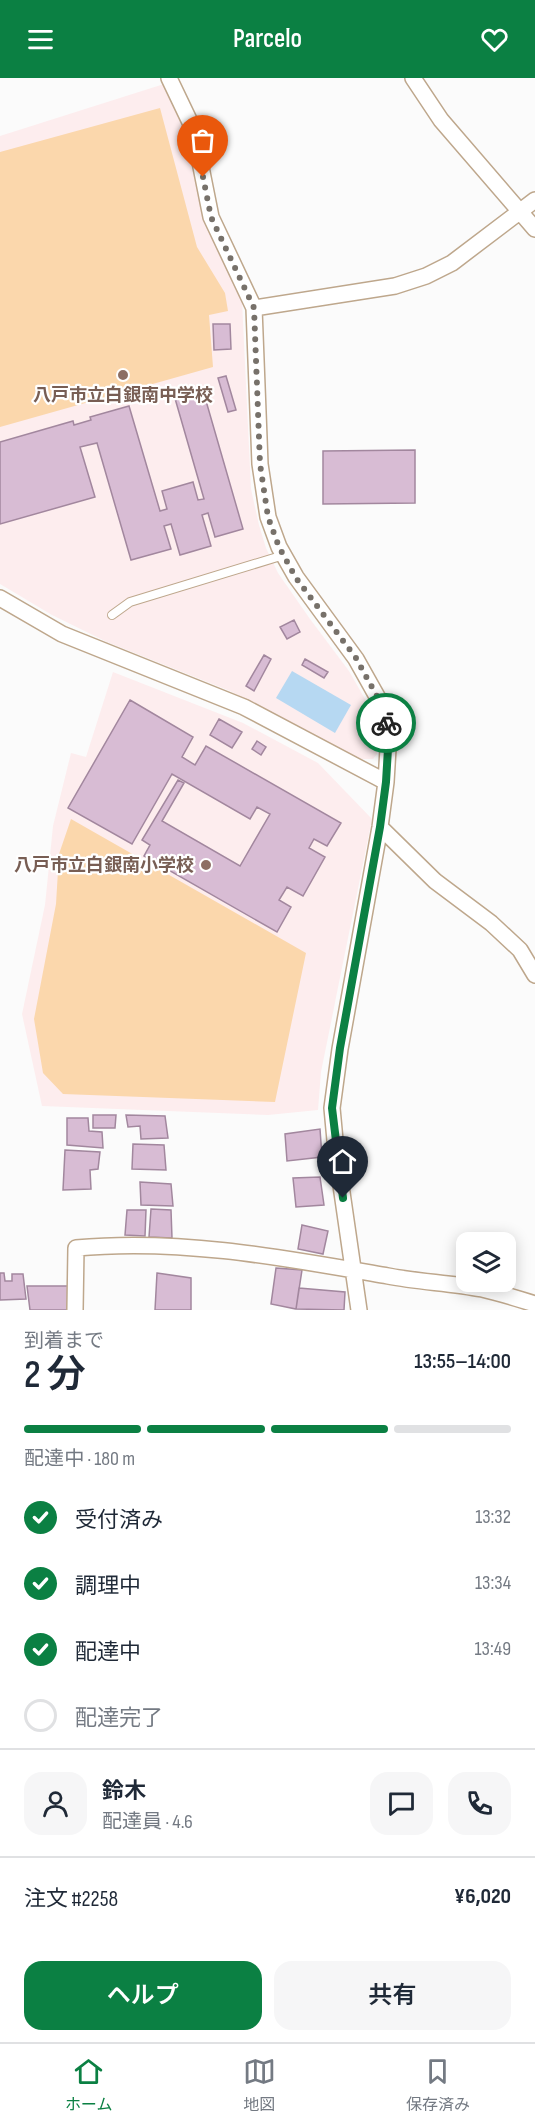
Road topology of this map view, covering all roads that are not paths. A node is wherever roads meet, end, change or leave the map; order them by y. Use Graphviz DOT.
graph roads {
  1 [pos="169,78"];
  2 [pos="413,78"];
  3 [pos="535,200"];
  4 [pos="521,211"];
  5 [pos="535,229"];
  6 [pos="254,308"];
  7 [pos="284,555"];
  8 [pos="0,598"];
  9 [pos="112,615"];
  10 [pos="386,782"];
  11 [pos="380,827"];
  12 [pos="535,975"];
  13 [pos="353,1269"];
  14 [pos="535,1304"];
  15 [pos="75,1310"];
  16 [pos="359,1310"];
  1 -- 6 [label="street"];
  2 -- 4 [label="street"];
  3 -- 4 [label="street"];
  4 -- 5 [label="street"];
  4 -- 6 [label="street"];
  6 -- 7 [label="street"];
  7 -- 9 [label="lane"];
  7 -- 10 [label="street"];
  8 -- 10 [label="street"];
  10 -- 11 [label="street"];
  11 -- 12 [label="street"];
  11 -- 13 [label="street"];
  13 -- 14 [label="street"];
  13 -- 15 [label="street"];
  13 -- 16 [label="street"];
}
